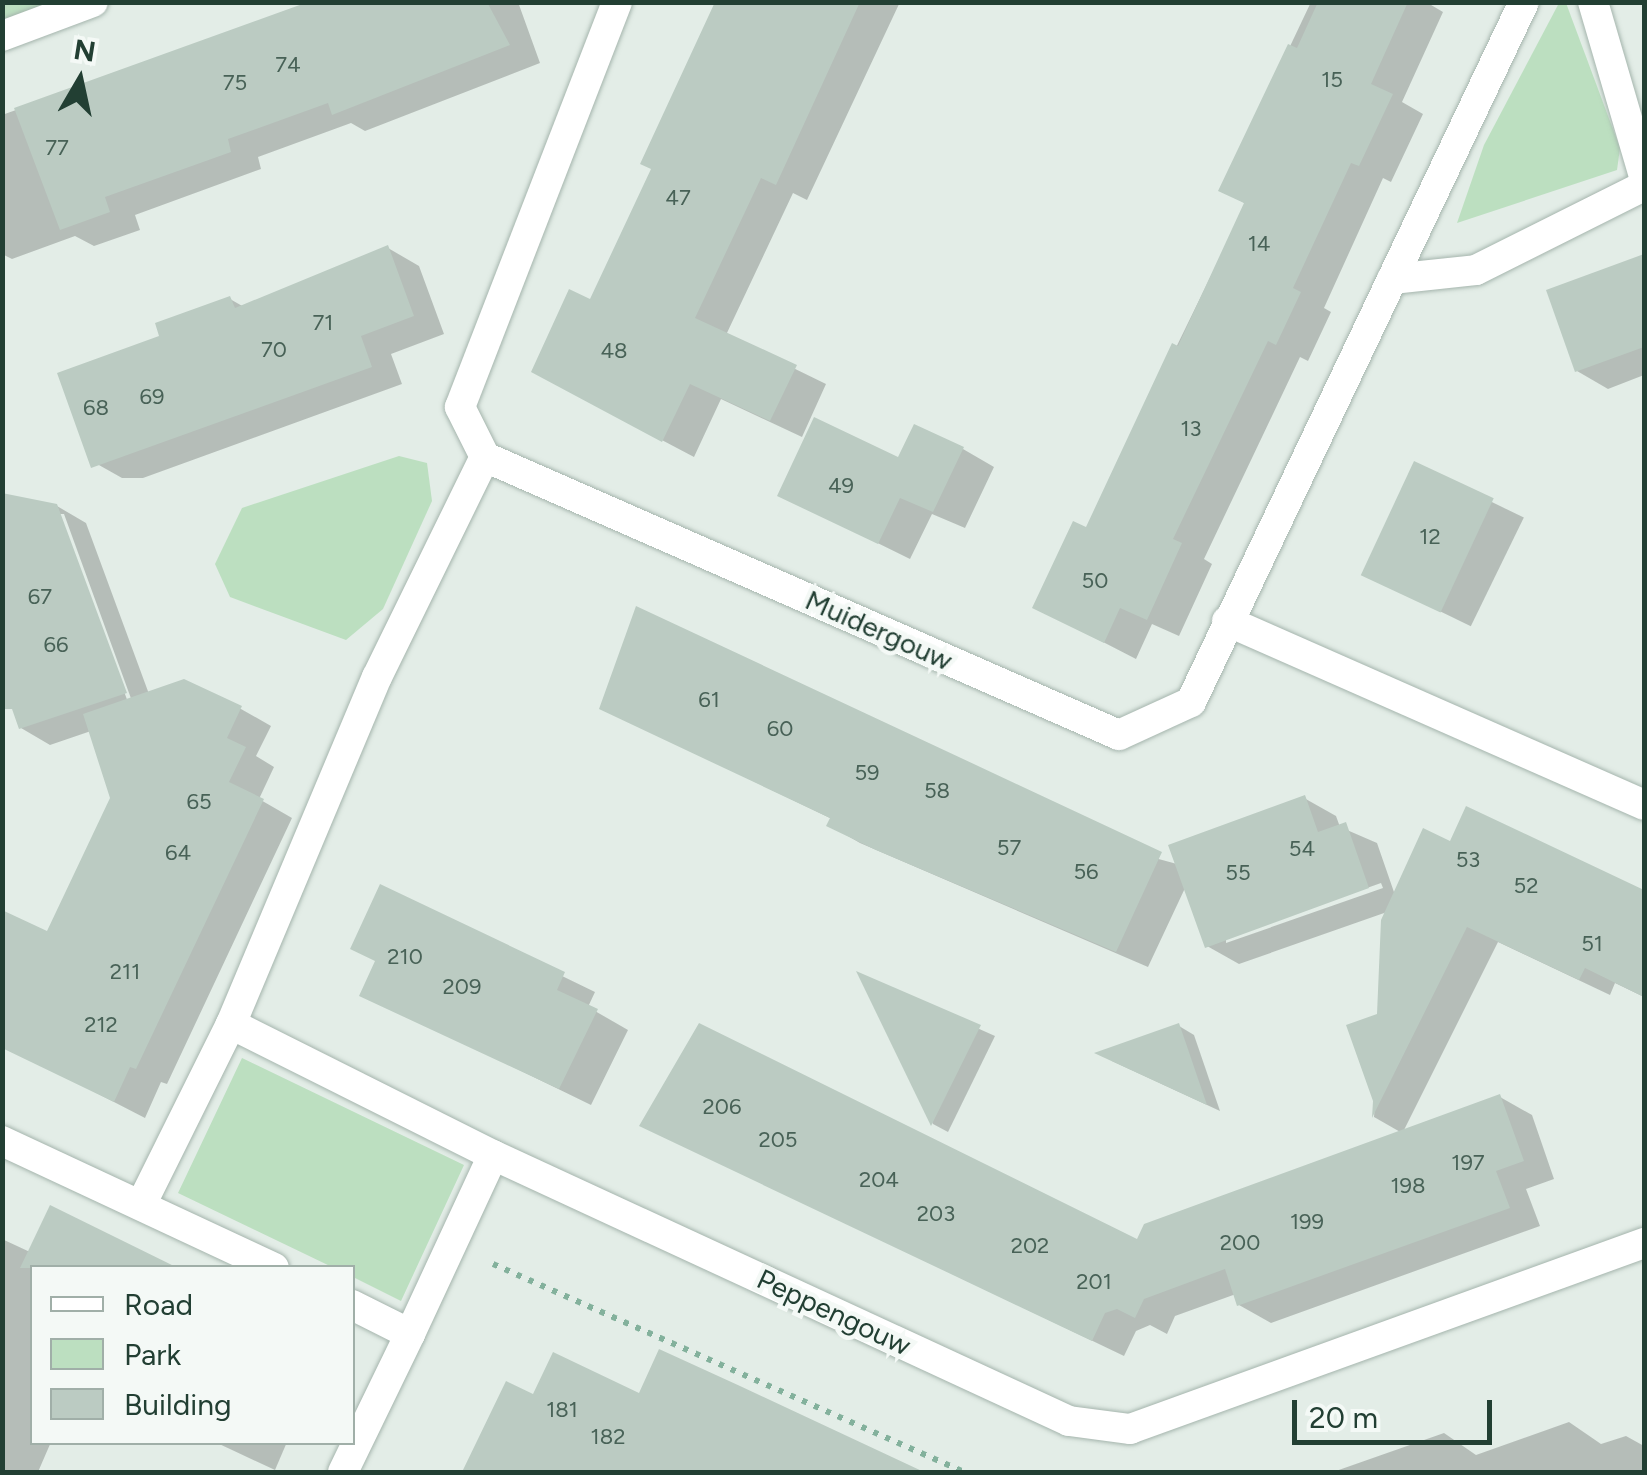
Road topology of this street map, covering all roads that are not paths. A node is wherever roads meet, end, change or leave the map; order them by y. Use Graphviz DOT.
graph roads {
  1 [pos="93,2"];
  2 [pos="617,2"];
  3 [pos="1524,2"];
  4 [pos="1593,2"];
  5 [pos="2,36"];
  6 [pos="1644,176"];
  7 [pos="1644,186"];
  8 [pos="1392,279"];
  9 [pos="485,456"];
  10 [pos="1227,621"];
  11 [pos="1644,805"];
  12 [pos="230,1024"];
  13 [pos="2,1141"];
  14 [pos="493,1155"];
  15 [pos="142,1204"];
  16 [pos="1644,1243"];
  17 [pos="268,1265"];
  18 [pos="355,1307"];
  19 [pos="410,1334"];
  20 [pos="343,1472"];
  1 -- 5 [label="street"];
  2 -- 9 [label="street"];
  3 -- 8 [label="street, Muidergouw"];
  4 -- 6 [label="street"];
  7 -- 8 [label="street"];
  8 -- 10 [label="street, Muidergouw"];
  9 -- 10 [label="street, Muidergouw"];
  9 -- 12 [label="street"];
  10 -- 11 [label="street"];
  12 -- 14 [label="street, Peppengouw"];
  12 -- 15 [label="street"];
  13 -- 15 [label="street"];
  14 -- 16 [label="street, Peppengouw"];
  14 -- 19 [label="street"];
  15 -- 17 [label="street"];
  18 -- 19 [label="street"];
  19 -- 20 [label="street"];
}
